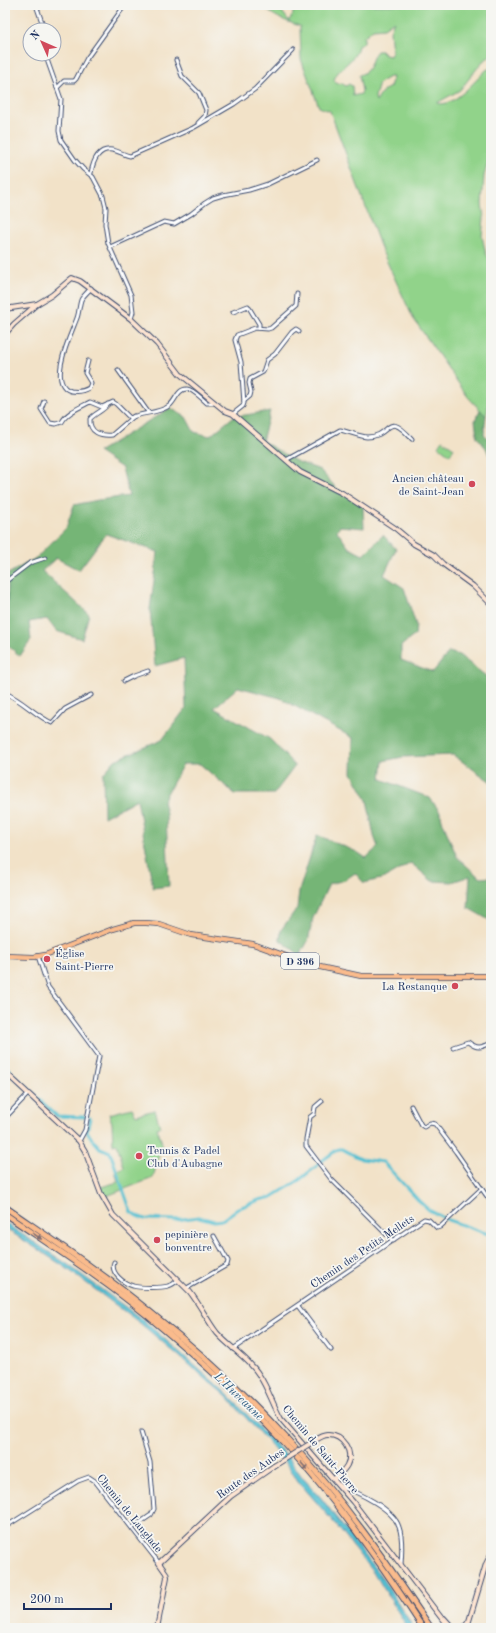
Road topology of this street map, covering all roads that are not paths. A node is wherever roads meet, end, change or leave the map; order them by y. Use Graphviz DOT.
graph roads {
  1 [pos="36,5"];
  2 [pos="125,5"];
  3 [pos="42,22"];
  4 [pos="292,50"];
  5 [pos="176,60"];
  6 [pos="48,62"];
  7 [pos="57,88"];
  8 [pos="196,126"];
  9 [pos="317,160"];
  10 [pos="90,173"];
  11 [pos="110,247"];
  12 [pos="91,288"];
  13 [pos="297,294"];
  14 [pos="37,304"];
  15 [pos="5,309"];
  16 [pos="233,312"];
  17 [pos="131,319"];
  18 [pos="259,328"];
  19 [pos="299,331"];
  20 [pos="5,334"];
  21 [pos="88,361"];
  22 [pos="118,370"];
  23 [pos="44,401"];
  24 [pos="244,401"];
  25 [pos="215,403"];
  26 [pos="108,404"];
  27 [pos="148,412"];
  28 [pos="233,414"];
  29 [pos="135,416"];
  30 [pos="412,439"];
  31 [pos="286,460"];
  32 [pos="46,558"];
  33 [pos="5,582"];
  34 [pos="491,604"];
  35 [pos="148,672"];
  36 [pos="124,681"];
  37 [pos="5,693"];
  38 [pos="91,695"];
  39 [pos="5,956"];
  40 [pos="38,956"];
  41 [pos="491,976"];
  42 [pos="491,1043"];
  43 [pos="453,1047"];
  44 [pos="5,1072"];
  45 [pos="28,1094"];
  46 [pos="322,1101"];
  47 [pos="411,1106"];
  48 [pos="5,1118"];
  49 [pos="79,1141"];
  50 [pos="482,1188"];
  51 [pos="491,1202"];
  52 [pos="5,1207"];
  53 [pos="5,1214"];
  54 [pos="214,1236"];
  55 [pos="393,1241"];
  56 [pos="114,1262"];
  57 [pos="178,1280"];
  58 [pos="187,1288"];
  59 [pos="298,1306"];
  60 [pos="233,1349"];
  61 [pos="331,1350"];
  62 [pos="140,1432"];
  63 [pos="334,1479"];
  64 [pos="340,1486"];
  65 [pos="5,1527"];
  66 [pos="132,1528"];
  67 [pos="491,1554"];
  68 [pos="159,1563"];
  69 [pos="401,1564"];
  70 [pos="430,1601"];
  71 [pos="158,1628"];
  72 [pos="423,1628"];
  73 [pos="430,1628"];
  74 [pos="449,1628"];
  75 [pos="453,1628"];
  76 [pos="464,1628"];
  1 -- 3 [label="street"];
  2 -- 7 [label="street"];
  4 -- 8 [label="street"];
  5 -- 8 [label="street"];
  6 -- 7 [label="street"];
  7 -- 10 [label="street"];
  8 -- 10 [label="street"];
  9 -- 11 [label="street"];
  10 -- 11 [label="street"];
  11 -- 17 [label="street"];
  12 -- 14 [label="street"];
  12 -- 17 [label="street"];
  12 -- 21 [label="street"];
  13 -- 18 [label="street"];
  14 -- 15 [label="street"];
  14 -- 20 [label="street"];
  16 -- 18 [label="street"];
  17 -- 25 [label="street"];
  18 -- 24 [label="street"];
  19 -- 24 [label="street"];
  22 -- 27 [label="street"];
  23 -- 26 [label="street"];
  24 -- 28 [label="street"];
  25 -- 27 [label="street"];
  25 -- 28 [label="street"];
  26 -- 29 [label="street"];
  26 -- 29 [label="street"];
  27 -- 29 [label="street"];
  28 -- 31 [label="street"];
  30 -- 31 [label="street"];
  31 -- 34 [label="street"];
  32 -- 33 [label="street"];
  35 -- 36 [label="street"];
  37 -- 38 [label="street"];
  39 -- 40 [label="main road, D 396"];
  40 -- 41 [label="main road, D 396"];
  40 -- 49 [label="street"];
  42 -- 43 [label="street"];
  44 -- 45 [label="street, Chemin de Saint-Pierre"];
  45 -- 48 [label="street"];
  45 -- 49 [label="street, Chemin de Saint-Pierre"];
  46 -- 55 [label="street"];
  47 -- 50 [label="street"];
  49 -- 57 [label="street, Chemin de Saint-Pierre"];
  50 -- 51 [label="street"];
  50 -- 55 [label="street, Chemin des Petits Mellets"];
  52 -- 73 [label="highway"];
  53 -- 72 [label="highway, one-way"];
  54 -- 58 [label="street"];
  55 -- 59 [label="street, Chemin des Petits Mellets"];
  56 -- 57 [label="street"];
  57 -- 58 [label="street, Chemin de Saint-Pierre"];
  58 -- 60 [label="street, Chemin de Saint-Pierre"];
  59 -- 60 [label="street, Chemin des Petits Mellets"];
  59 -- 61 [label="street"];
  60 -- 63 [label="street, Chemin de Saint-Pierre"];
  62 -- 66 [label="street"];
  63 -- 64 [label="street, Chemin de Saint-Pierre"];
  63 -- 68 [label="street, Route des Aubes, bridge"];
  64 -- 69 [label="street, Chemin de Saint-Pierre"];
  64 -- 69 [label="street"];
  65 -- 66 [label="street, Chemin de Langlade"];
  66 -- 68 [label="street, Chemin de Langlade"];
  67 -- 76 [label="street"];
  68 -- 71 [label="street"];
  69 -- 70 [label="street, Chemin de Saint-Pierre"];
  70 -- 74 [label="street, Chemin de Saint-Pierre"];
  70 -- 75 [label="street, Chemin de Saint-Pierre"];
}
